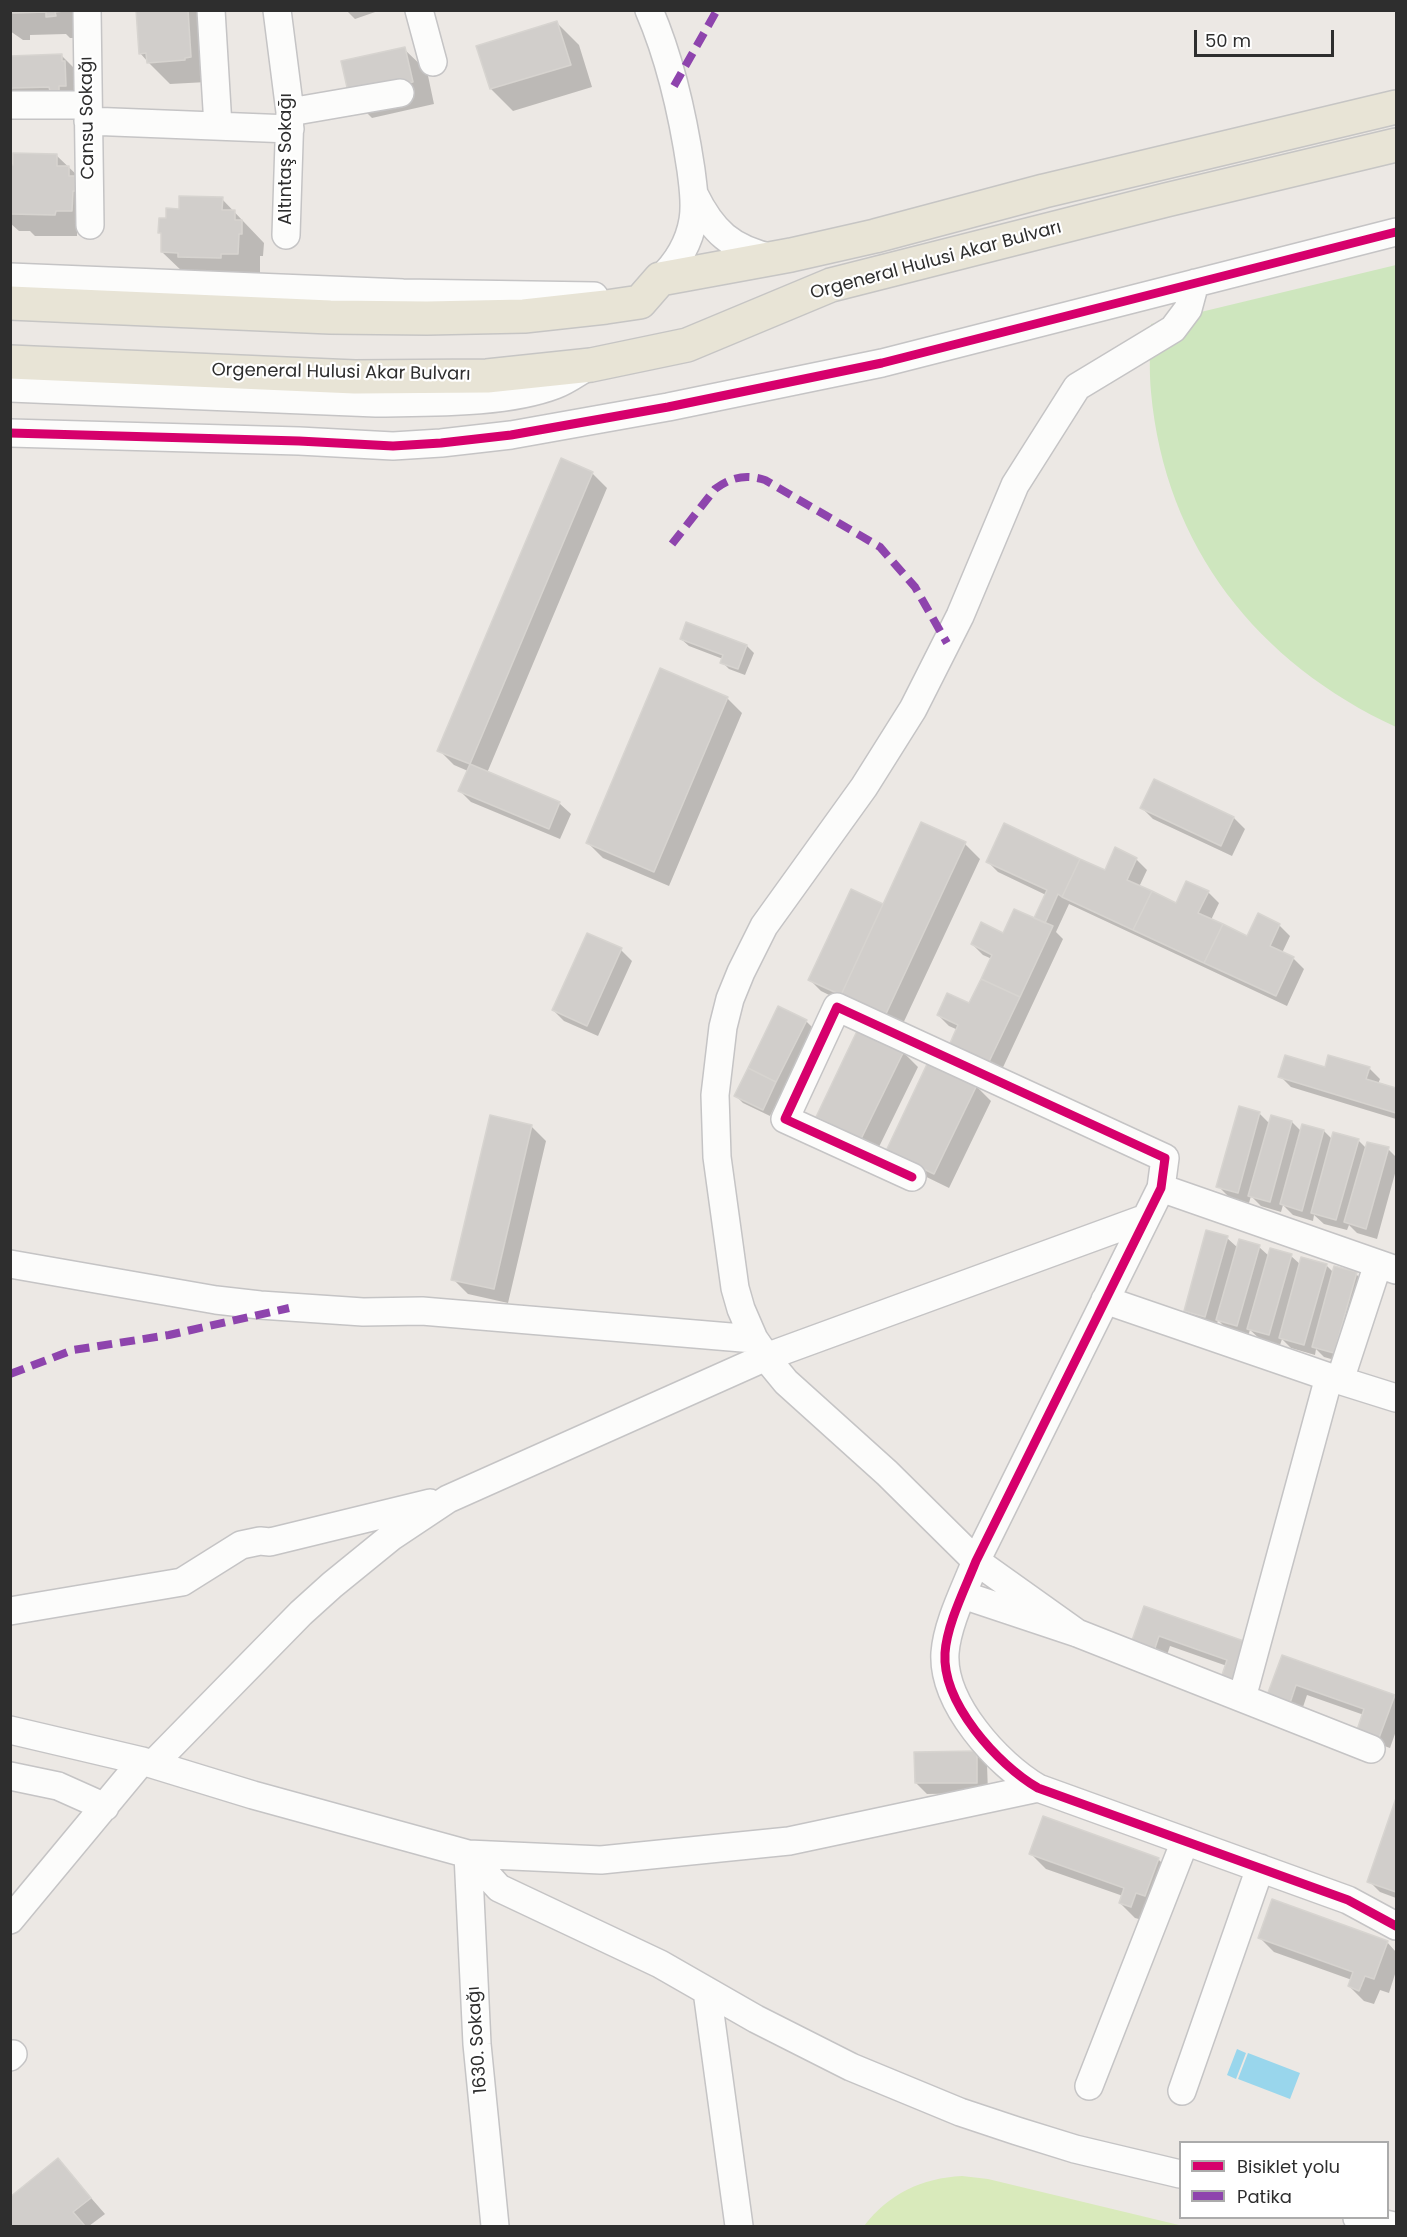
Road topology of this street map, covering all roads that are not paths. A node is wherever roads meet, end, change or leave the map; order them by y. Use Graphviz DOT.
graph roads {
  1 [pos="87,10"];
  2 [pos="212,10"];
  3 [pos="277,10"];
  4 [pos="419,10"];
  5 [pos="649,10"];
  6 [pos="433,62"];
  7 [pos="399,93"];
  8 [pos="10,105"];
  9 [pos="1396,107"];
  10 [pos="88,113"];
  11 [pos="290,121"];
  12 [pos="218,126"];
  13 [pos="1396,145"];
  14 [pos="693,193"];
  15 [pos="90,225"];
  16 [pos="1396,232"];
  17 [pos="286,235"];
  18 [pos="773,258"];
  19 [pos="10,277"];
  20 [pos="1195,283"];
  21 [pos="650,290"];
  22 [pos="22,304"];
  23 [pos="21,362"];
  24 [pos="591,365"];
  25 [pos="10,388"];
  26 [pos="10,434"];
  27 [pos="912,1177"];
  28 [pos="1161,1188"];
  29 [pos="1146,1218"];
  30 [pos="10,1264"];
  31 [pos="1387,1267"];
  32 [pos="1105,1300"];
  33 [pos="760,1348"];
  34 [pos="1334,1379"];
  35 [pos="1396,1398"];
  36 [pos="448,1498"];
  37 [pos="976,1561"];
  38 [pos="963,1595"];
  39 [pos="10,1611"];
  40 [pos="1077,1633"];
  41 [pos="1242,1698"];
  42 [pos="10,1730"];
  43 [pos="1371,1749"];
  44 [pos="148,1762"];
  45 [pos="10,1776"];
  46 [pos="1038,1788"];
  47 [pos="105,1807"];
  48 [pos="1185,1841"];
  49 [pos="468,1854"];
  50 [pos="1260,1868"];
  51 [pos="10,1920"];
  52 [pos="1396,1926"];
  53 [pos="707,1991"];
  54 [pos="1089,2086"];
  55 [pos="1182,2091"];
  56 [pos="1179,2174"];
  57 [pos="1366,2219"];
  58 [pos="495,2226"];
  59 [pos="740,2226"];
  60 [pos="1394,2226"];
  1 -- 10 [label="street, Cansu Sokağı"];
  2 -- 12 [label="street"];
  3 -- 11 [label="street, Altıntaş Sokağı"];
  4 -- 6 [label="street"];
  5 -- 14 [label="street"];
  7 -- 11 [label="street"];
  8 -- 10 [label="street"];
  9 -- 18 [label="main road"];
  10 -- 12 [label="street"];
  10 -- 15 [label="street, Cansu Sokağı"];
  11 -- 12 [label="street"];
  11 -- 17 [label="street, Altıntaş Sokağı"];
  13 -- 24 [label="main road, Orgeneral Hulusi Akar Bulvarı"];
  14 -- 18 [label="street"];
  14 -- 21 [label="street"];
  16 -- 20 [label="street"];
  18 -- 21 [label="main road"];
  19 -- 21 [label="street"];
  20 -- 26 [label="street"];
  20 -- 33 [label="street"];
  21 -- 22 [label="main road"];
  23 -- 24 [label="main road, Orgeneral Hulusi Akar Bulvarı"];
  24 -- 25 [label="street"];
  27 -- 28 [label="street"];
  28 -- 29 [label="street"];
  28 -- 31 [label="street"];
  29 -- 32 [label="street"];
  29 -- 33 [label="street"];
  30 -- 33 [label="street"];
  31 -- 34 [label="street"];
  32 -- 34 [label="street"];
  32 -- 37 [label="street"];
  33 -- 36 [label="street"];
  33 -- 37 [label="street"];
  34 -- 35 [label="street"];
  34 -- 41 [label="street"];
  36 -- 39 [label="street"];
  36 -- 44 [label="street"];
  37 -- 38 [label="street"];
  37 -- 40 [label="street"];
  38 -- 40 [label="street"];
  38 -- 46 [label="street"];
  40 -- 41 [label="street"];
  41 -- 43 [label="street"];
  42 -- 44 [label="street"];
  44 -- 47 [label="street"];
  44 -- 49 [label="street"];
  45 -- 47 [label="street"];
  46 -- 48 [label="street"];
  46 -- 49 [label="street"];
  47 -- 51 [label="street"];
  48 -- 50 [label="street"];
  48 -- 54 [label="street"];
  49 -- 53 [label="street"];
  49 -- 58 [label="street, 1630. Sokağı"];
  50 -- 52 [label="street"];
  50 -- 55 [label="street"];
  53 -- 56 [label="street"];
  53 -- 59 [label="street"];
  57 -- 60 [label="street"];
}
